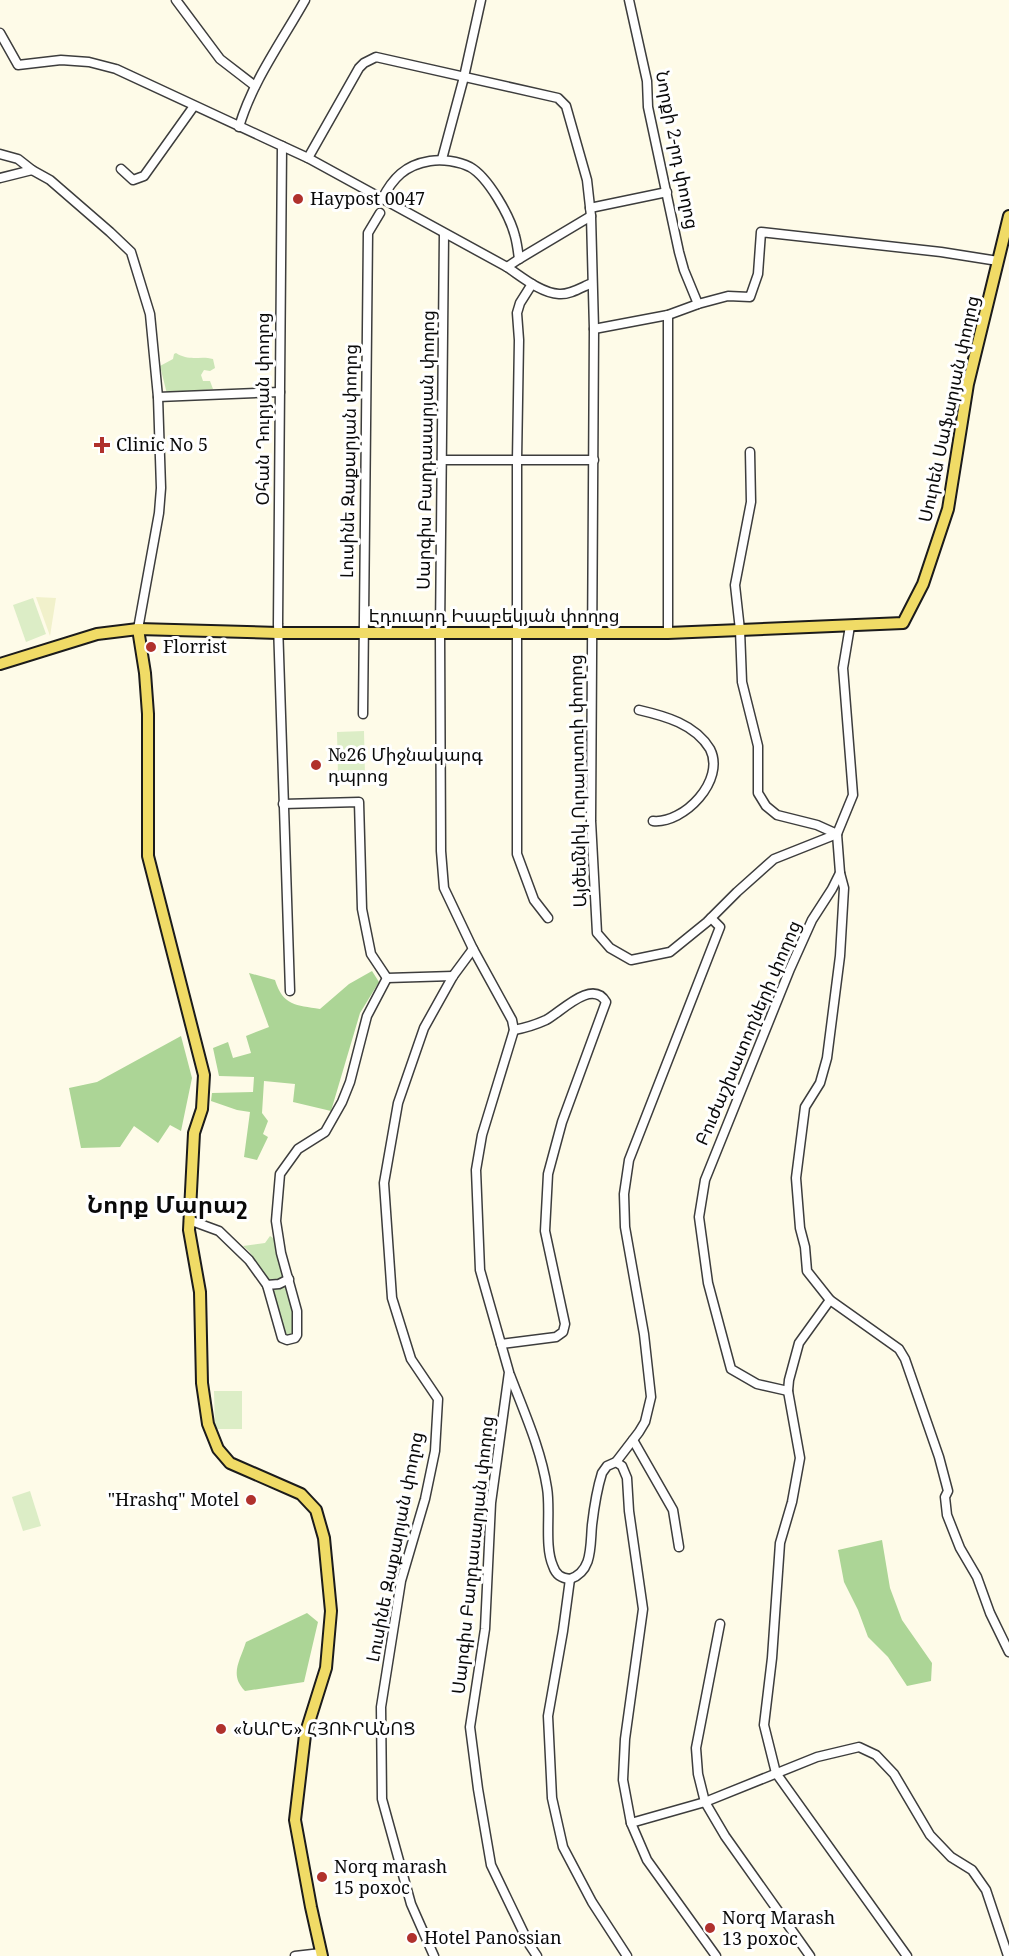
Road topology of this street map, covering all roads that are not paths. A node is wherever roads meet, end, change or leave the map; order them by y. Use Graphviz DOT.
graph roads {
  1 [pos="176,0"];
  2 [pos="305,0"];
  3 [pos="481,0"];
  4 [pos="629,0"];
  5 [pos="0,33"];
  6 [pos="464,77"];
  7 [pos="255,86"];
  8 [pos="194,106"];
  9 [pos="239,127"];
  10 [pos="282,146"];
  11 [pos="0,154"];
  12 [pos="308,158"];
  13 [pos="442,159"];
  14 [pos="121,169"];
  15 [pos="32,170"];
  16 [pos="0,178"];
  17 [pos="667,192"];
  18 [pos="382,200"];
  19 [pos="590,212"];
  20 [pos="380,213"];
  21 [pos="1009,216"];
  22 [pos="444,234"];
  23 [pos="519,259"];
  24 [pos="998,261"];
  25 [pos="507,267"];
  26 [pos="532,284"];
  27 [pos="592,284"];
  28 [pos="698,304"];
  29 [pos="668,315"];
  30 [pos="594,329"];
  31 [pos="280,392"];
  32 [pos="158,397"];
  33 [pos="750,452"];
  34 [pos="442,460"];
  35 [pos="517,460"];
  36 [pos="594,460"];
  37 [pos="850,626"];
  38 [pos="138,629"];
  39 [pos="740,630"];
  40 [pos="593,632"];
  41 [pos="278,633"];
  42 [pos="363,633"];
  43 [pos="441,633"];
  44 [pos="518,633"];
  45 [pos="668,633"];
  46 [pos="0,664"];
  47 [pos="639,710"];
  48 [pos="363,714"];
  49 [pos="283,804"];
  50 [pos="653,821"];
  51 [pos="837,834"];
  52 [pos="840,873"];
  53 [pos="548,918"];
  54 [pos="711,918"];
  55 [pos="472,950"];
  56 [pos="453,976"];
  57 [pos="387,978"];
  58 [pos="290,991"];
  59 [pos="514,1029"];
  60 [pos="189,1220"];
  61 [pos="289,1279"];
  62 [pos="267,1285"];
  63 [pos="830,1300"];
  64 [pos="501,1344"];
  65 [pos="509,1372"];
  66 [pos="788,1391"];
  67 [pos="633,1440"];
  68 [pos="616,1462"];
  69 [pos="679,1547"];
  70 [pos="570,1579"];
  71 [pos="720,1624"];
  72 [pos="1009,1652"];
  73 [pos="776,1773"];
  74 [pos="705,1802"];
  75 [pos="632,1823"];
  76 [pos="322,1955"];
  77 [pos="295,1956"];
  78 [pos="434,1956"];
  79 [pos="537,1956"];
  80 [pos="627,1956"];
  81 [pos="716,1956"];
  82 [pos="810,1956"];
  83 [pos="907,1956"];
  84 [pos="1008,1956"];
  1 -- 7 [label="street"];
  2 -- 7 [label="street"];
  3 -- 6 [label="street"];
  4 -- 17 [label="street, Նորքի 2-րդ փողոց"];
  5 -- 8 [label="street"];
  6 -- 12 [label="street"];
  6 -- 13 [label="street"];
  6 -- 19 [label="street, Այծեմնիկ Ուրարտուի փողոց"];
  7 -- 9 [label="street"];
  8 -- 9 [label="street"];
  8 -- 14 [label="street"];
  9 -- 10 [label="street"];
  10 -- 12 [label="street"];
  10 -- 31 [label="street, Օհան Դուրյան փողոց"];
  11 -- 15 [label="street"];
  12 -- 18 [label="street"];
  13 -- 18 [label="street"];
  13 -- 23 [label="street"];
  15 -- 16 [label="street"];
  15 -- 32 [label="street"];
  17 -- 19 [label="street"];
  17 -- 28 [label="street, Նորքի 2-րդ փողոց"];
  18 -- 22 [label="street"];
  19 -- 23 [label="street"];
  19 -- 27 [label="street, Այծեմնիկ Ուրարտուի փողոց"];
  20 -- 42 [label="street, Լուսինե Զաքարյան փողոց"];
  21 -- 24 [label="main road, Սուրեն Սաֆարյան փողոց"];
  22 -- 25 [label="street"];
  22 -- 34 [label="street, Սարգիս Բաղդասարյան փողոց"];
  23 -- 25 [label="street"];
  24 -- 28 [label="street"];
  24 -- 37 [label="main road, Սուրեն Սաֆարյան փողոց"];
  25 -- 26 [label="street"];
  26 -- 27 [label="street"];
  26 -- 35 [label="street"];
  27 -- 30 [label="street, Այծեմնիկ Ուրարտուի փողոց"];
  28 -- 29 [label="street"];
  29 -- 30 [label="street"];
  29 -- 45 [label="street"];
  30 -- 36 [label="street, Այծեմնիկ Ուրարտուի փողոց"];
  31 -- 32 [label="street"];
  31 -- 41 [label="street, Օհան Դուրյան փողոց"];
  32 -- 38 [label="street"];
  33 -- 39 [label="street"];
  34 -- 35 [label="street"];
  34 -- 43 [label="street, Սարգիս Բաղդասարյան փողոց"];
  35 -- 36 [label="street"];
  35 -- 44 [label="street"];
  36 -- 40 [label="street, Այծեմնիկ Ուրարտուի փողոց"];
  37 -- 39 [label="main road, Էդուարդ Իսաբեկյան փողոց"];
  37 -- 51 [label="street"];
  38 -- 41 [label="main road, Էդուարդ Իսաբեկյան փողոց"];
  38 -- 46 [label="main road, Էդուարդ Իսաբեկյան փողոց"];
  38 -- 60 [label="main road"];
  39 -- 45 [label="main road, Էդուարդ Իսաբեկյան փողոց"];
  39 -- 51 [label="street"];
  40 -- 44 [label="main road, Էդուարդ Իսաբեկյան փողոց"];
  40 -- 45 [label="main road, Էդուարդ Իսաբեկյան փողոց"];
  40 -- 54 [label="street, Այծեմնիկ Ուրարտուի փողոց"];
  41 -- 42 [label="main road, Էդուարդ Իսաբեկյան փողոց"];
  41 -- 49 [label="street, Օհան Դուրյան փողոց"];
  42 -- 43 [label="main road, Էդուարդ Իսաբեկյան փողոց"];
  42 -- 48 [label="street, Լուսինե Զաքարյան փողոց"];
  43 -- 44 [label="main road, Էդուարդ Իսաբեկյան փողոց"];
  43 -- 55 [label="street, Սարգիս Բաղդասարյան փողոց"];
  44 -- 53 [label="street"];
  47 -- 50 [label="street"];
  49 -- 57 [label="street"];
  49 -- 58 [label="street, Օհան Դուրյան փողոց"];
  51 -- 52 [label="street"];
  51 -- 54 [label="street"];
  52 -- 63 [label="street"];
  52 -- 66 [label="street, Բուժաշխատողների փողոց"];
  54 -- 67 [label="street"];
  55 -- 56 [label="street, Լուսինե Զաքարյան փողոց"];
  55 -- 59 [label="street, Սարգիս Բաղդասարյան փողոց"];
  56 -- 57 [label="street"];
  56 -- 78 [label="street, Լուսինե Զաքարյան փողոց"];
  57 -- 61 [label="street"];
  59 -- 64 [label="street, Սարգիս Բաղդասարյան փողոց"];
  59 -- 64 [label="street"];
  60 -- 62 [label="street"];
  60 -- 76 [label="main road"];
  61 -- 62 [label="street"];
  61 -- 62 [label="street"];
  63 -- 66 [label="street"];
  63 -- 72 [label="street"];
  64 -- 65 [label="street, Սարգիս Բաղդասարյան փողոց"];
  65 -- 70 [label="street"];
  65 -- 79 [label="street, Սարգիս Բաղդասարյան փողոց"];
  66 -- 73 [label="street"];
  67 -- 68 [label="street"];
  67 -- 69 [label="street"];
  68 -- 70 [label="street"];
  68 -- 75 [label="street"];
  70 -- 80 [label="street"];
  71 -- 74 [label="street"];
  73 -- 74 [label="street"];
  73 -- 83 [label="street"];
  73 -- 84 [label="street"];
  74 -- 75 [label="street"];
  74 -- 82 [label="street"];
  75 -- 81 [label="street"];
  76 -- 77 [label="street"];
}
